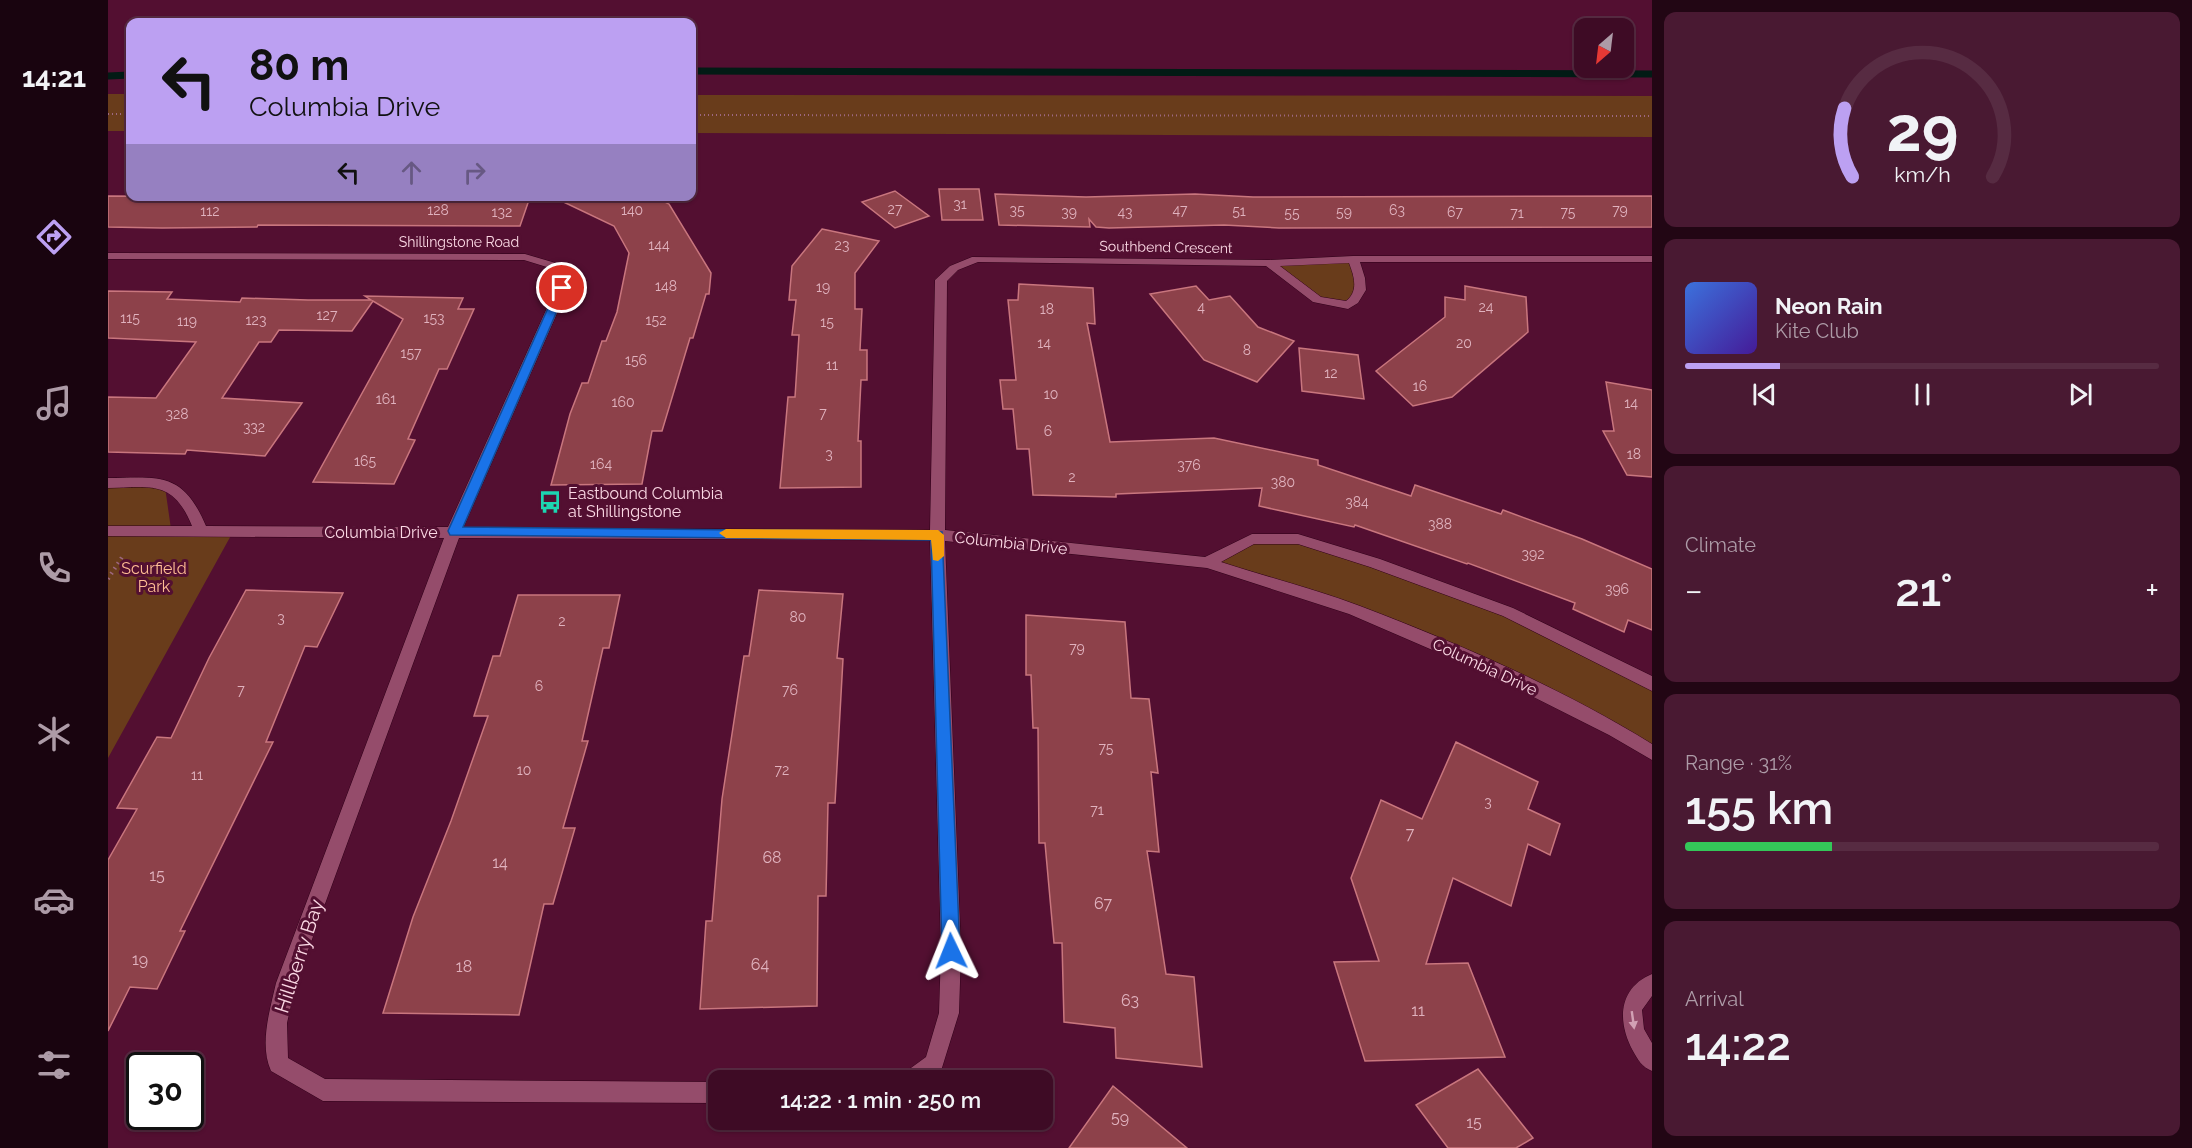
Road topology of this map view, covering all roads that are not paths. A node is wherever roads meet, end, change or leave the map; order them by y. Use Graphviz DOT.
graph roads {
  1 [pos="108,256"];
  2 [pos="1353,259"];
  3 [pos="1652,259"];
  4 [pos="1269,263"];
  5 [pos="108,483"];
  6 [pos="108,531"];
  7 [pos="454,531"];
  8 [pos="202,532"];
  9 [pos="938,535"];
  10 [pos="1207,563"];
  11 [pos="1652,684"];
  12 [pos="1652,753"];
  13 [pos="1652,984"];
  14 [pos="1652,1060"];
  15 [pos="926,1070"];
  16 [pos="708,1093"];
  1 -- 7 [label="street, Shillingstone Road"];
  2 -- 3 [label="street, Southbend Crescent"];
  2 -- 4 [label="street, Southbend Crescent"];
  2 -- 4 [label="street"];
  4 -- 9 [label="street, Southbend Crescent"];
  5 -- 8 [label="street"];
  6 -- 8 [label="street, Columbia Drive"];
  7 -- 8 [label="street, Columbia Drive"];
  7 -- 9 [label="street, Columbia Drive"];
  7 -- 16 [label="street, Hillberry Bay"];
  9 -- 10 [label="street, Columbia Drive"];
  9 -- 15 [label="street"];
  10 -- 11 [label="street"];
  10 -- 12 [label="street, Columbia Drive"];
  13 -- 14 [label="street, one-way"];
}
